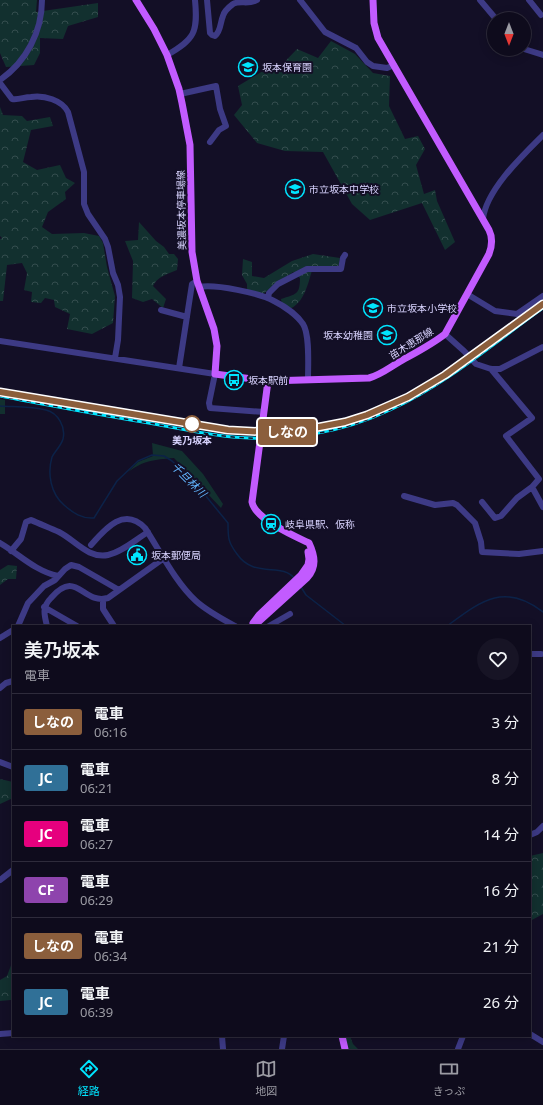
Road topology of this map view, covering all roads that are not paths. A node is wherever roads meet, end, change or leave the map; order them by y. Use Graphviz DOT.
graph roads {
  1 [pos="42,0"];
  2 [pos="136,0"];
  3 [pos="195,0"];
  4 [pos="207,0"];
  5 [pos="257,0"];
  6 [pos="300,0"];
  7 [pos="373,0"];
  8 [pos="529,0"];
  9 [pos="483,1"];
  10 [pos="491,12"];
  11 [pos="541,14"];
  12 [pos="531,51"];
  13 [pos="166,55"];
  14 [pos="543,55"];
  15 [pos="394,65"];
  16 [pos="0,80"];
  17 [pos="0,84"];
  18 [pos="180,94"];
  19 [pos="543,135"];
  20 [pos="210,142"];
  21 [pos="483,219"];
  22 [pos="345,255"];
  23 [pos="198,284"];
  24 [pos="466,294"];
  25 [pos="543,296"];
  26 [pos="268,298"];
  27 [pos="161,310"];
  28 [pos="187,317"];
  29 [pos="444,334"];
  30 [pos="0,341"];
  31 [pos="543,347"];
  32 [pos="115,358"];
  33 [pos="179,368"];
  34 [pos="491,369"];
  35 [pos="215,374"];
  36 [pos="308,379"];
  37 [pos="268,381"];
  38 [pos="264,412"];
  39 [pos="532,487"];
  40 [pos="404,496"];
  41 [pos="482,502"];
  42 [pos="543,506"];
  43 [pos="148,532"];
  44 [pos="0,543"];
  45 [pos="91,545"];
  46 [pos="11,551"];
  47 [pos="543,551"];
  48 [pos="164,558"];
  49 [pos="58,576"];
  50 [pos="119,590"];
  51 [pos="103,599"];
  52 [pos="44,607"];
  53 [pos="290,614"];
  54 [pos="18,625"];
  55 [pos="47,625"];
  56 [pos="75,625"];
  57 [pos="113,625"];
  58 [pos="233,625"];
  59 [pos="255,625"];
  60 [pos="271,625"];
  61 [pos="12,631"];
  62 [pos="0,638"];
  63 [pos="531,654"];
  64 [pos="541,654"];
  65 [pos="12,681"];
  66 [pos="0,688"];
  67 [pos="0,762"];
  68 [pos="12,767"];
  69 [pos="543,826"];
  70 [pos="531,835"];
  71 [pos="12,871"];
  72 [pos="0,880"];
  73 [pos="12,1033"];
  74 [pos="0,1034"];
  75 [pos="531,1035"];
  76 [pos="222,1037"];
  77 [pos="284,1037"];
  78 [pos="342,1037"];
  79 [pos="464,1037"];
  80 [pos="543,1042"];
  81 [pos="223,1049"];
  82 [pos="282,1049"];
  83 [pos="345,1049"];
  84 [pos="458,1049"];
  1 -- 16 [label="street"];
  2 -- 13 [label="main road, 美濃坂本停車場線"];
  3 -- 13 [label="street"];
  4 -- 5 [label="street"];
  6 -- 15 [label="street"];
  7 -- 15 [label="main road, 苗木恵那線"];
  8 -- 11 [label="street"];
  9 -- 10 [label="street"];
  12 -- 14 [label="street"];
  13 -- 18 [label="main road, 美濃坂本停車場線"];
  15 -- 21 [label="main road, 苗木恵那線"];
  17 -- 32 [label="street"];
  18 -- 20 [label="street"];
  18 -- 23 [label="main road, 美濃坂本停車場線"];
  19 -- 21 [label="street"];
  21 -- 24 [label="main road, 苗木恵那線"];
  22 -- 26 [label="street"];
  23 -- 26 [label="street"];
  23 -- 28 [label="street"];
  23 -- 35 [label="main road, 美濃坂本停車場線"];
  24 -- 25 [label="street"];
  24 -- 29 [label="main road, 苗木恵那線"];
  26 -- 36 [label="street"];
  27 -- 28 [label="street"];
  28 -- 33 [label="street"];
  29 -- 34 [label="street"];
  29 -- 36 [label="main road, 苗木恵那線"];
  30 -- 32 [label="street"];
  31 -- 34 [label="street"];
  32 -- 33 [label="street"];
  33 -- 35 [label="street"];
  34 -- 39 [label="street"];
  35 -- 37 [label="main road"];
  35 -- 38 [label="street"];
  36 -- 37 [label="main road, 苗木恵那線"];
  37 -- 38 [label="main road"];
  38 -- 59 [label="main road"];
  39 -- 41 [label="street"];
  39 -- 42 [label="street"];
  40 -- 47 [label="street"];
  43 -- 45 [label="street"];
  43 -- 46 [label="street"];
  43 -- 48 [label="street"];
  44 -- 46 [label="street"];
  46 -- 49 [label="street"];
  48 -- 50 [label="street"];
  48 -- 58 [label="street"];
  49 -- 50 [label="street"];
  49 -- 54 [label="street"];
  50 -- 51 [label="street"];
  51 -- 52 [label="street"];
  51 -- 57 [label="street"];
  52 -- 55 [label="street"];
  52 -- 56 [label="street"];
  53 -- 60 [label="street"];
  61 -- 62 [label="street"];
  63 -- 64 [label="street"];
  65 -- 66 [label="street"];
  67 -- 68 [label="street"];
  69 -- 70 [label="street"];
  71 -- 72 [label="street"];
  73 -- 74 [label="street"];
  75 -- 80 [label="street"];
  76 -- 81 [label="street"];
  77 -- 82 [label="street"];
  78 -- 83 [label="main road"];
  79 -- 84 [label="street"];
}
